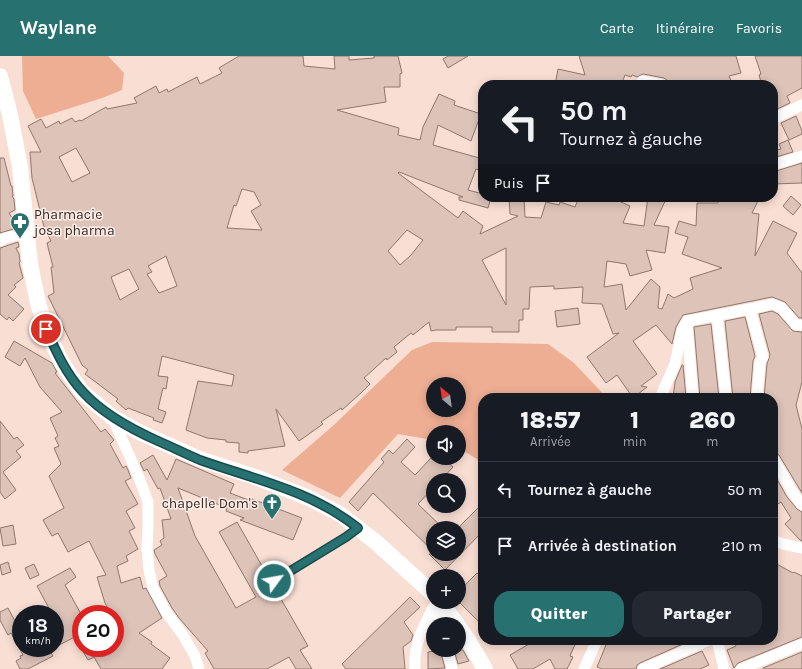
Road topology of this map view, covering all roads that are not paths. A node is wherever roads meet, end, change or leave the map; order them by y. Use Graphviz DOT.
graph roads {
  1 [pos="0,76"];
  2 [pos="802,106"];
  3 [pos="778,117"];
  4 [pos="802,156"];
  5 [pos="778,163"];
  6 [pos="26,233"];
  7 [pos="0,241"];
  8 [pos="750,309"];
  9 [pos="717,315"];
  10 [pos="687,321"];
  11 [pos="802,325"];
  12 [pos="662,393"];
  13 [pos="693,393"];
  14 [pos="725,393"];
  15 [pos="757,393"];
  16 [pos="112,417"];
  17 [pos="778,467"];
  18 [pos="802,505"];
  19 [pos="358,528"];
  20 [pos="778,542"];
  21 [pos="802,548"];
  22 [pos="274,581"];
  23 [pos="426,593"];
  24 [pos="432,609"];
  25 [pos="442,609"];
  26 [pos="450,617"];
  27 [pos="466,637"];
  28 [pos="802,644"];
  29 [pos="595,645"];
  30 [pos="698,645"];
  31 [pos="718,645"];
  32 [pos="449,657"];
  33 [pos="199,669"];
  34 [pos="415,669"];
  35 [pos="452,669"];
  36 [pos="485,669"];
  37 [pos="584,669"];
  38 [pos="643,669"];
  39 [pos="724,669"];
  40 [pos="741,669"];
  1 -- 6 [label="street"];
  2 -- 3 [label="street"];
  4 -- 5 [label="street"];
  6 -- 7 [label="street"];
  6 -- 16 [label="street"];
  8 -- 9 [label="street"];
  8 -- 11 [label="street"];
  8 -- 15 [label="street"];
  9 -- 10 [label="street"];
  9 -- 14 [label="street"];
  10 -- 12 [label="street"];
  10 -- 13 [label="street"];
  16 -- 19 [label="street"];
  16 -- 33 [label="street"];
  17 -- 18 [label="street"];
  19 -- 22 [label="lane"];
  19 -- 23 [label="street"];
  20 -- 21 [label="street"];
  24 -- 34 [label="street"];
  25 -- 26 [label="street"];
  27 -- 36 [label="street"];
  28 -- 40 [label="street"];
  29 -- 37 [label="street"];
  30 -- 38 [label="street"];
  31 -- 39 [label="street"];
  32 -- 35 [label="street"];
}
